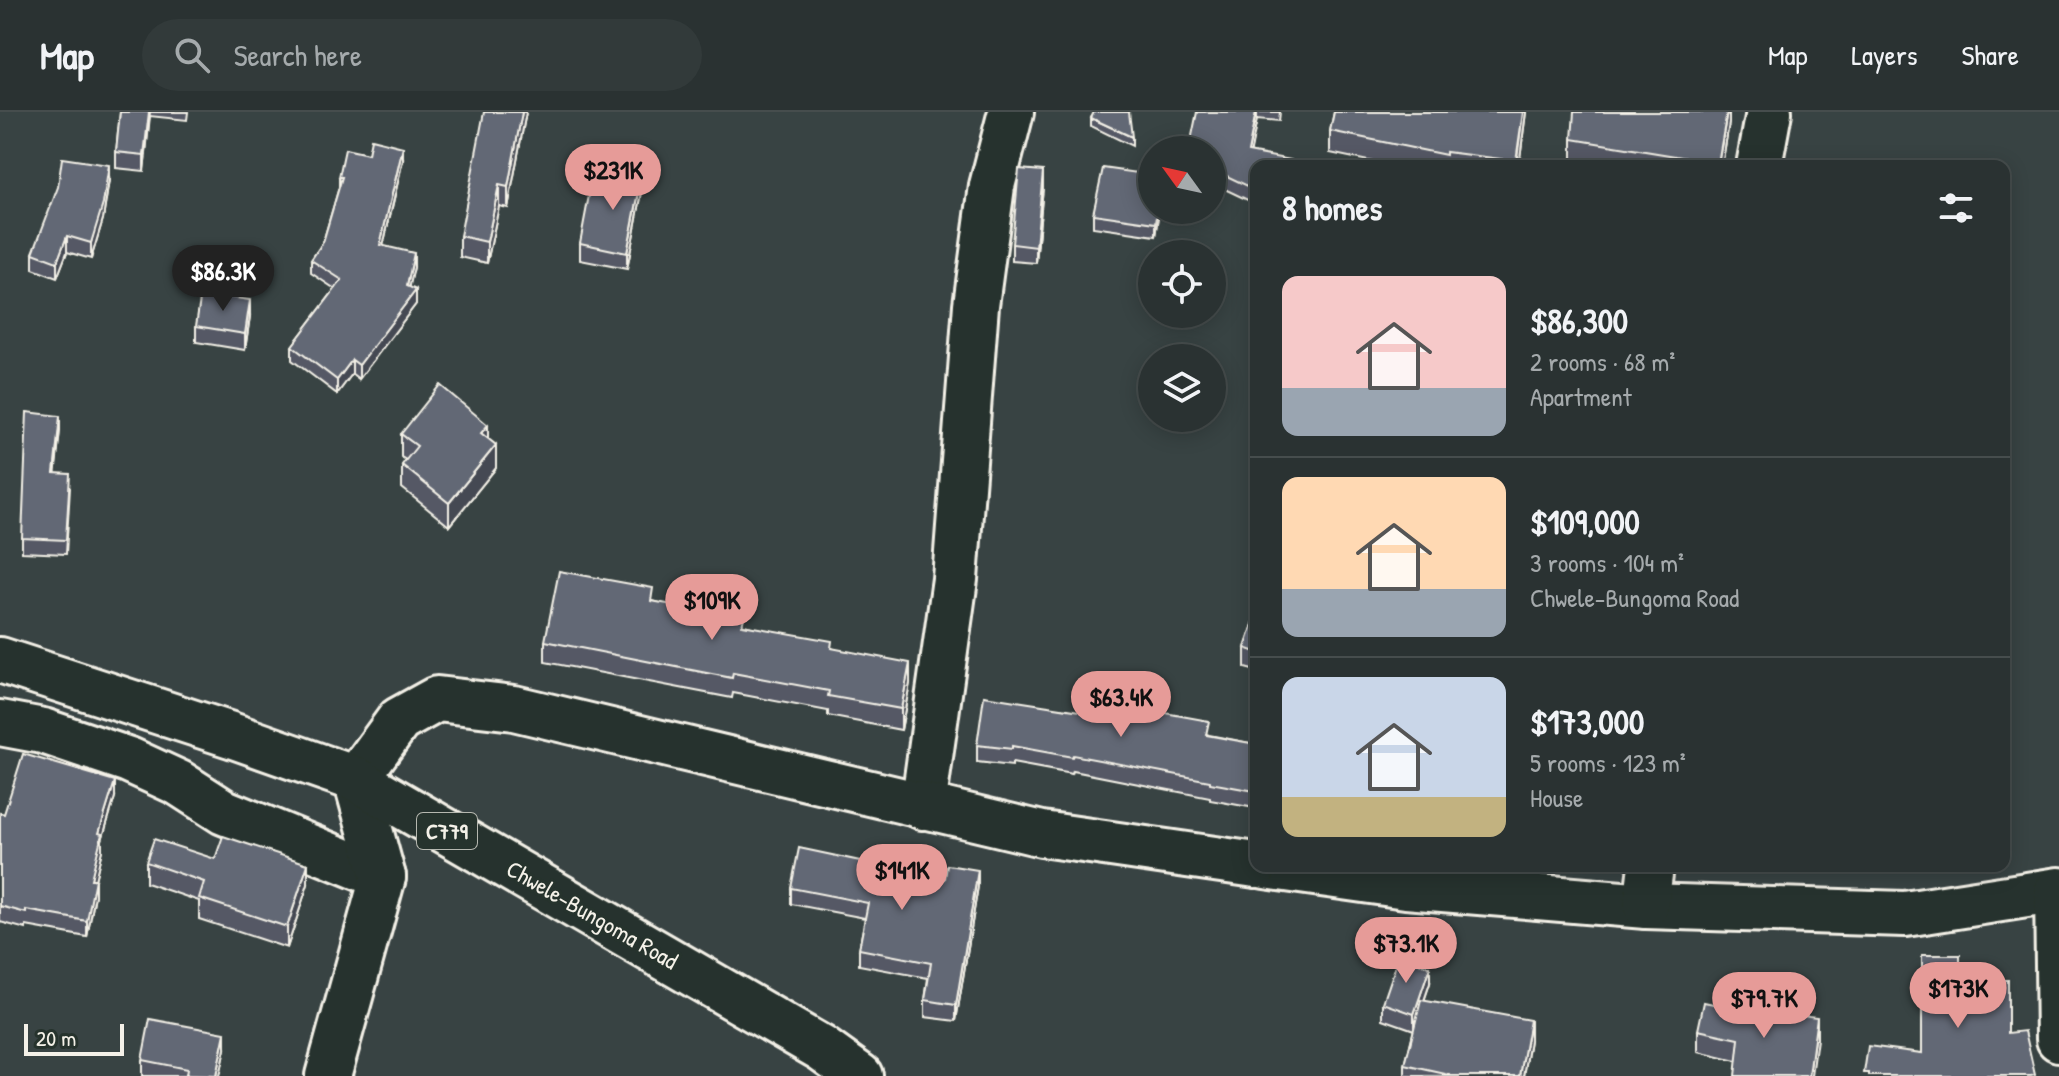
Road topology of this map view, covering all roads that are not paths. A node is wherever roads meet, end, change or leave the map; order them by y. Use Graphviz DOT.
graph roads {
  1 [pos="1011,112"];
  2 [pos="1769,112"];
  3 [pos="1760,160"];
  4 [pos="0,660"];
  5 [pos="0,723"];
  6 [pos="356,779"];
  7 [pos="923,807"];
  8 [pos="1250,864"];
  9 [pos="1307,872"];
  10 [pos="383,877"];
  11 [pos="1648,886"];
  12 [pos="2058,891"];
  13 [pos="2059,1039"];
  14 [pos="328,1076"];
  15 [pos="860,1076"];
  1 -- 7 [label="street"];
  2 -- 3 [label="street"];
  4 -- 6 [label="street, Chwele-Bungoma Road / C779"];
  5 -- 10 [label="street"];
  6 -- 7 [label="street"];
  6 -- 10 [label="street"];
  6 -- 15 [label="street, Chwele-Bungoma Road / C779"];
  7 -- 8 [label="street"];
  9 -- 11 [label="street"];
  10 -- 14 [label="street"];
  11 -- 12 [label="street"];
  12 -- 13 [label="street"];
}
